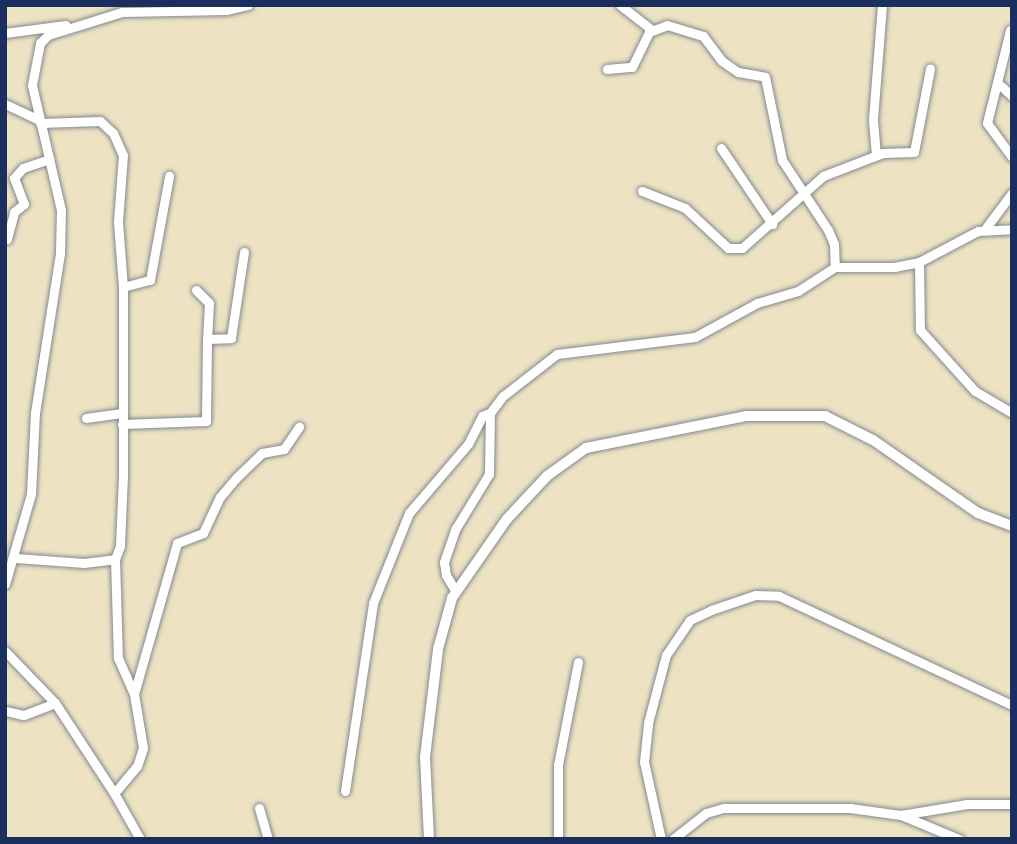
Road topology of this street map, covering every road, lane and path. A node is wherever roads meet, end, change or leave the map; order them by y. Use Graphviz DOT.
graph roads {
  1 [pos="248,5"];
  2 [pos="620,5"];
  3 [pos="882,5"];
  4 [pos="80,24"];
  5 [pos="652,29"];
  6 [pos="1010,30"];
  7 [pos="5,33"];
  8 [pos="607,69"];
  9 [pos="930,69"];
  10 [pos="1000,85"];
  11 [pos="1012,96"];
  12 [pos="5,104"];
  13 [pos="40,121"];
  14 [pos="721,148"];
  15 [pos="876,155"];
  16 [pos="1012,157"];
  17 [pos="49,159"];
  18 [pos="169,176"];
  19 [pos="642,191"];
  20 [pos="803,192"];
  21 [pos="1012,193"];
  22 [pos="772,223"];
  23 [pos="985,229"];
  24 [pos="1012,229"];
  25 [pos="7,239"];
  26 [pos="244,252"];
  27 [pos="919,262"];
  28 [pos="835,267"];
  29 [pos="123,287"];
  30 [pos="196,290"];
  31 [pos="207,339"];
  32 [pos="122,413"];
  33 [pos="1012,413"];
  34 [pos="490,414"];
  35 [pos="86,418"];
  36 [pos="122,425"];
  37 [pos="299,427"];
  38 [pos="1012,526"];
  39 [pos="16,558"];
  40 [pos="115,559"];
  41 [pos="5,584"];
  42 [pos="455,590"];
  43 [pos="5,651"];
  44 [pos="578,662"];
  45 [pos="134,694"];
  46 [pos="55,703"];
  47 [pos="1012,705"];
  48 [pos="5,710"];
  49 [pos="345,791"];
  50 [pos="114,793"];
  51 [pos="1012,804"];
  52 [pos="259,808"];
  53 [pos="901,815"];
  54 [pos="140,839"];
  55 [pos="268,839"];
  56 [pos="429,839"];
  57 [pos="558,839"];
  58 [pos="661,839"];
  59 [pos="673,839"];
  60 [pos="959,839"];
  1 -- 4 [label="street"];
  2 -- 5 [label="street"];
  3 -- 15 [label="street"];
  4 -- 7 [label="street"];
  4 -- 13 [label="street"];
  5 -- 8 [label="street"];
  5 -- 20 [label="street"];
  6 -- 10 [label="street"];
  9 -- 15 [label="street"];
  10 -- 11 [label="street"];
  10 -- 16 [label="street"];
  12 -- 13 [label="street"];
  13 -- 17 [label="street"];
  13 -- 29 [label="street"];
  14 -- 22 [label="street"];
  15 -- 20 [label="street"];
  17 -- 25 [label="street"];
  17 -- 39 [label="street"];
  18 -- 29 [label="street"];
  19 -- 22 [label="street"];
  20 -- 22 [label="street"];
  20 -- 28 [label="street"];
  21 -- 23 [label="street"];
  23 -- 24 [label="street"];
  23 -- 27 [label="street"];
  26 -- 31 [label="street"];
  27 -- 28 [label="street"];
  27 -- 33 [label="street"];
  28 -- 34 [label="street"];
  29 -- 32 [label="street"];
  30 -- 31 [label="street"];
  31 -- 36 [label="street"];
  32 -- 35 [label="street"];
  32 -- 36 [label="street"];
  34 -- 42 [label="street"];
  34 -- 49 [label="street"];
  36 -- 40 [label="street"];
  37 -- 45 [label="street"];
  38 -- 42 [label="main road"];
  39 -- 40 [label="street"];
  39 -- 41 [label="street"];
  40 -- 45 [label="street"];
  42 -- 56 [label="main road"];
  43 -- 46 [label="street"];
  44 -- 57 [label="street"];
  45 -- 50 [label="street"];
  46 -- 48 [label="street"];
  46 -- 50 [label="street"];
  47 -- 58 [label="street"];
  50 -- 54 [label="street"];
  51 -- 53 [label="street"];
  52 -- 55 [label="street"];
  53 -- 59 [label="street"];
  53 -- 60 [label="street"];
}
